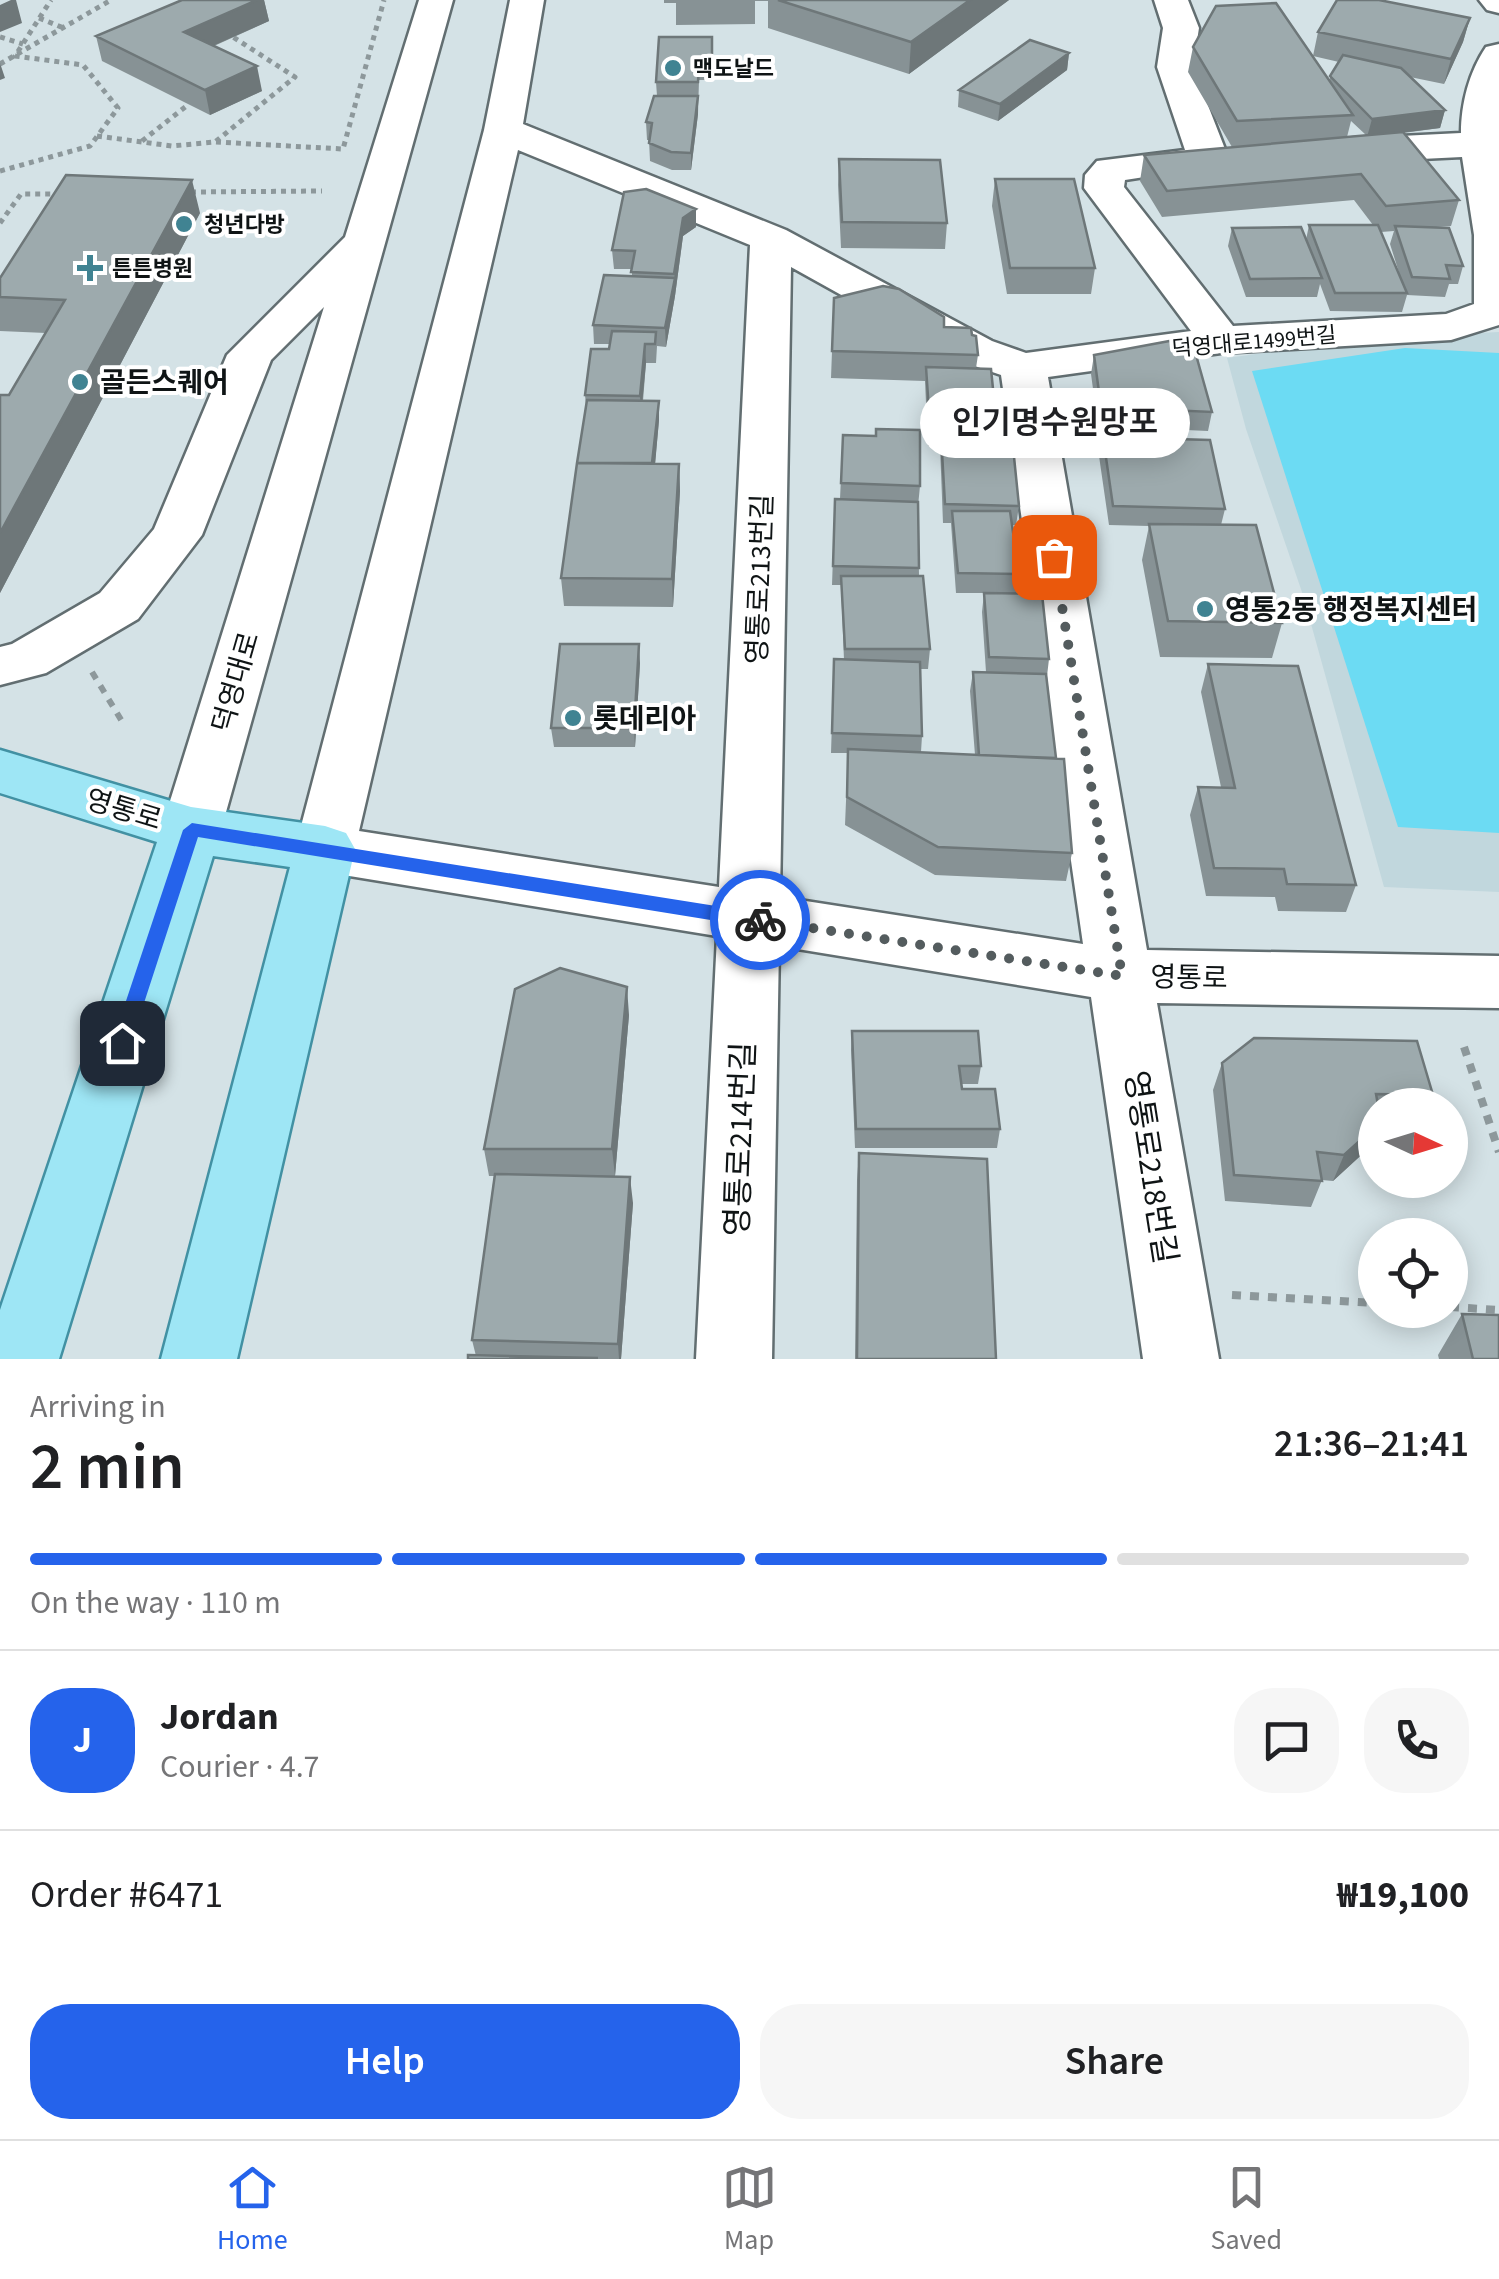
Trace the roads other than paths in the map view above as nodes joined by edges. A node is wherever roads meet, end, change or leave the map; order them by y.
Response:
1 (436, 0) edge
2 (527, 0) edge
3 (1171, 0) edge
4 (1499, 56) edge
5 (502, 130) junction
6 (1478, 144) junction
7 (1301, 153) edge
8 (1496, 219) edge
9 (772, 239) junction
10 (365, 241) junction
11 (1222, 340) junction
12 (1023, 367) junction
13 (0, 666) edge
14 (0, 771) edge
15 (192, 830) junction
16 (325, 849) junction
17 (747, 918) junction
18 (1122, 976) junction
19 (1499, 982) edge
20 (21, 1359) edge
21 (199, 1359) edge
22 (734, 1359) edge
23 (1181, 1359) edge

1 - 10 street, 덕영대로
2 - 5 street
3 - 11 street
4 - 6 street, 덕영대로1499번길
5 - 9 street, 덕영대로1499번길
5 - 16 street
6 - 7 street
6 - 8 street, 덕영대로1499번길
8 - 11 street, 덕영대로1499번길
9 - 12 street, 덕영대로1499번길
9 - 17 street, 영통로213번길
10 - 13 street
10 - 15 street, 덕영대로
11 - 12 street, 덕영대로1499번길
12 - 18 street, 영통로218번길
14 - 15 main road, 영통로
15 - 16 main road, 영통로
15 - 20 main road, 덕영대로
16 - 17 street, 영통로
16 - 21 main road
17 - 18 street, 영통로
17 - 22 street, 영통로214번길
18 - 19 street, 영통로
18 - 23 street, 영통로218번길

